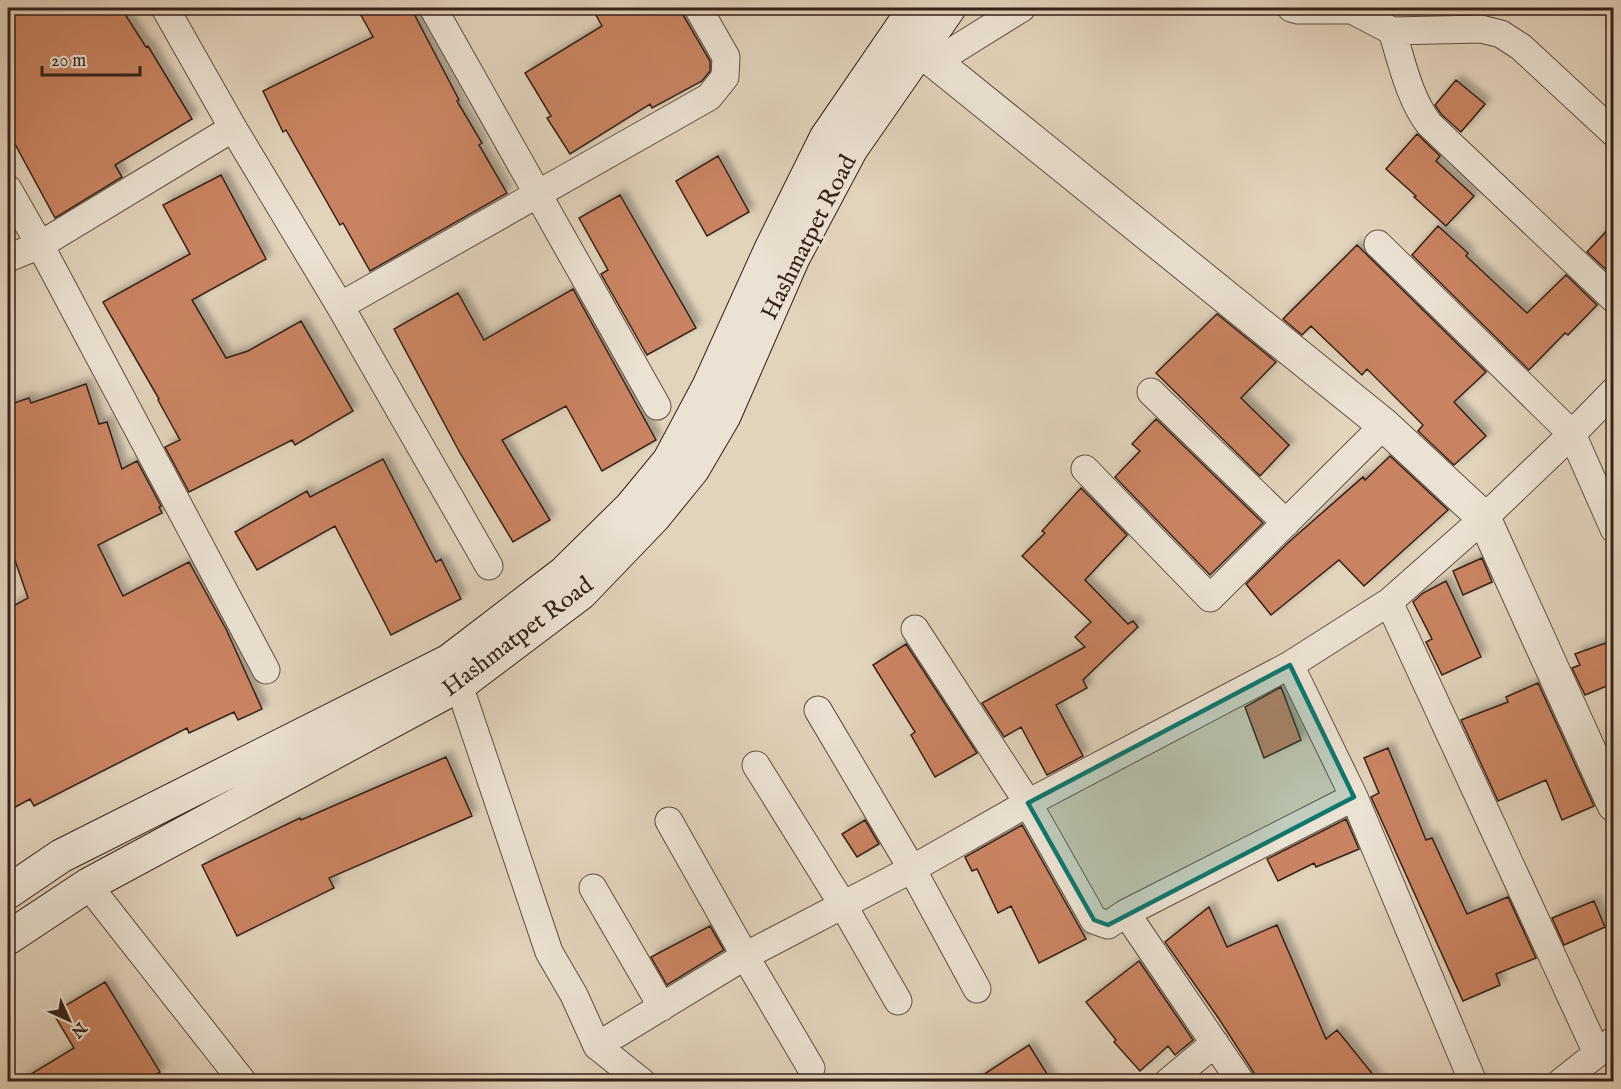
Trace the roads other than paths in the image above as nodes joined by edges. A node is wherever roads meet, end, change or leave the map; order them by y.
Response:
1 (165, 8) edge
2 (433, 8) edge
3 (698, 8) edge
4 (915, 8) edge
5 (949, 8) edge
6 (1022, 8) edge
7 (1291, 8) edge
8 (1353, 9) edge
9 (1392, 31) junction
10 (917, 49) junction
11 (233, 128) junction
12 (1614, 134) edge
13 (8, 189) edge
14 (537, 194) junction
15 (1378, 244) dead end
16 (40, 245) junction
17 (8, 258) edge
18 (1614, 299) edge
19 (340, 306) junction
20 (1614, 391) edge
21 (1151, 392) dead end
22 (657, 406) dead end
23 (1384, 425) junction
24 (1572, 434) junction
25 (1085, 469) dead end
26 (1484, 518) junction
27 (1286, 523) junction
28 (1614, 529) edge
29 (489, 566) dead end
30 (572, 583) junction
31 (1389, 602) junction
32 (915, 629) dead end
33 (1290, 665) junction
34 (266, 670) dead end
35 (459, 685) junction
36 (818, 710) dead end
37 (756, 765) dead end
38 (1354, 797) junction
39 (1028, 803) junction
40 (1614, 805) edge
41 (669, 821) dead end
42 (912, 869) junction
43 (88, 885) junction
44 (593, 888) dead end
45 (8, 892) edge
46 (843, 905) junction
47 (1126, 914) junction
48 (8, 938) edge
49 (745, 956) junction
50 (977, 989) dead end
51 (898, 1001) dead end
52 (662, 1007) junction
53 (1215, 1043) junction
54 (597, 1046) junction
55 (1605, 1047) edge
56 (811, 1068) dead end
57 (243, 1082) edge
58 (642, 1082) edge
59 (1168, 1082) edge
60 (1241, 1082) edge
61 (1473, 1082) edge
62 (1561, 1082) edge

1 - 11 street
2 - 14 street
3 - 14 street
4 - 10 main road
5 - 10 main road
6 - 10 street
7 - 8 street
8 - 9 street
9 - 12 street
9 - 18 street
10 - 23 main road
10 - 30 main road
11 - 16 street
11 - 19 street
13 - 16 street
14 - 19 street
14 - 22 street
15 - 24 street
16 - 17 street
16 - 34 street
19 - 29 street
20 - 24 street
21 - 27 street
23 - 26 main road
23 - 27 street
24 - 26 street
24 - 28 street
25 - 27 street
26 - 31 street
26 - 40 main road
30 - 35 main road, Hashmatpet Road
30 - 45 main road
31 - 33 street
31 - 55 street
32 - 39 street
33 - 38 street
33 - 39 street
35 - 43 main road, Hashmatpet Road
35 - 54 street
36 - 42 street
37 - 46 street
38 - 47 street
38 - 61 street
39 - 42 street
39 - 47 street
41 - 49 street
42 - 46 street
42 - 50 street
43 - 48 main road, Hashmatpet Road
43 - 57 street
44 - 52 street
46 - 49 street
46 - 51 street
47 - 53 street
49 - 52 street
49 - 56 street
52 - 54 street
53 - 59 street
53 - 60 street
54 - 58 street
55 - 62 street

